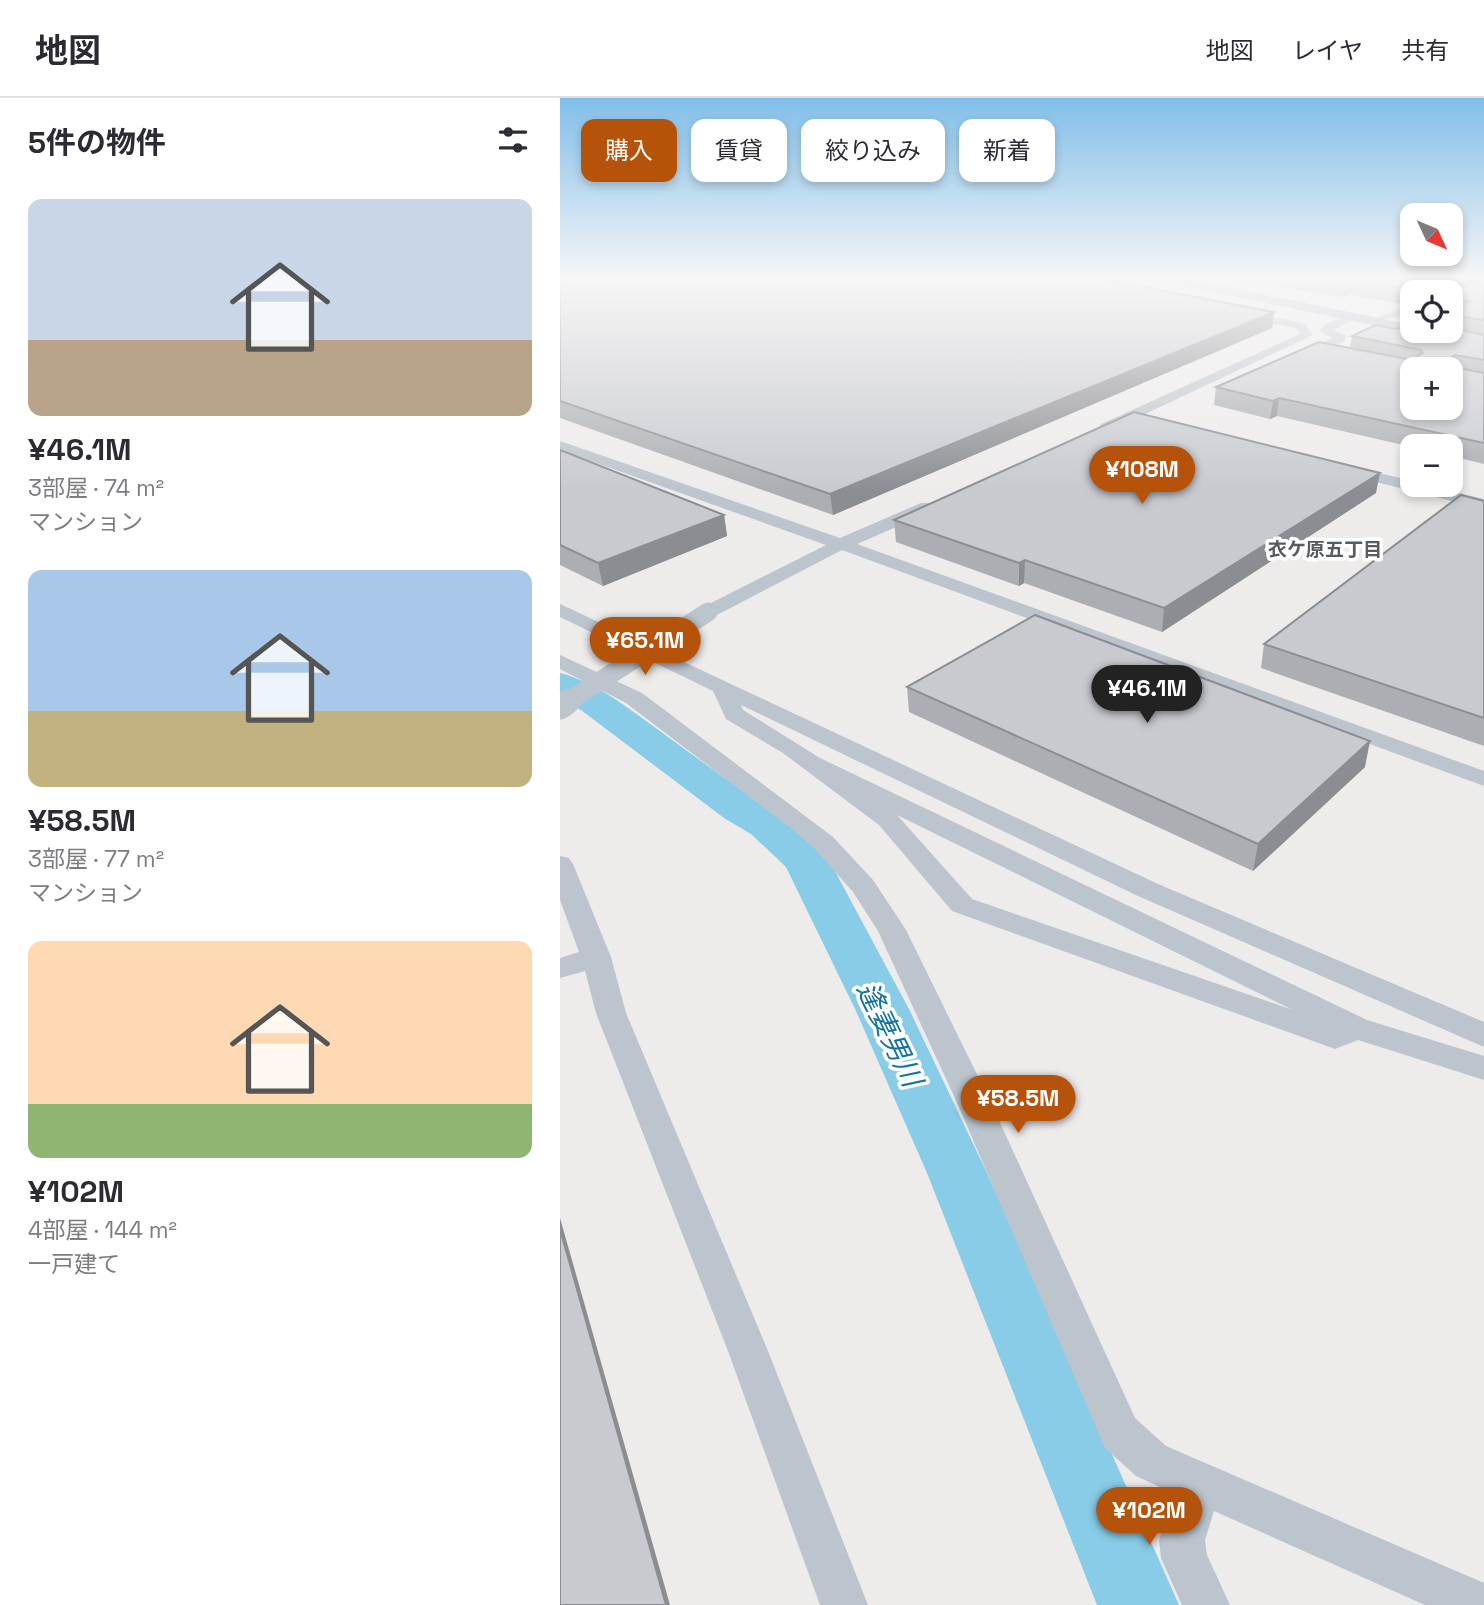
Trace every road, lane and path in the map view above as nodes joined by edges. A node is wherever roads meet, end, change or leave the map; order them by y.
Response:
1 (1274, 350) edge
2 (1312, 350) edge
3 (1315, 351) junction
4 (1339, 356) edge
5 (1290, 363) edge
6 (1130, 416) junction
7 (1156, 423) edge
8 (1093, 433) edge
9 (560, 445) edge
10 (1326, 465) edge
11 (944, 500) edge
12 (1484, 504) edge
13 (841, 544) junction
14 (560, 610) edge
15 (560, 661) edge
16 (722, 687) junction
17 (560, 707) edge
18 (809, 762) junction
19 (1484, 779) edge
20 (560, 864) edge
21 (596, 957) junction
22 (560, 968) edge
23 (1356, 1028) junction
24 (1484, 1035) edge
25 (1484, 1068) edge
26 (1200, 1483) junction
27 (844, 1605) edge
28 (1206, 1605) edge
29 (1479, 1605) edge

1 - 6 street
2 - 3 street
3 - 4 street
3 - 5 street
6 - 7 street
6 - 8 street
9 - 13 street
10 - 12 street
11 - 13 street
13 - 17 street, bridge
13 - 19 street
14 - 16 street
15 - 26 street
16 - 18 street
16 - 24 street
18 - 23 street
18 - 23 street
20 - 21 street
21 - 22 street
21 - 27 street
23 - 25 lane
26 - 28 street
26 - 29 street

